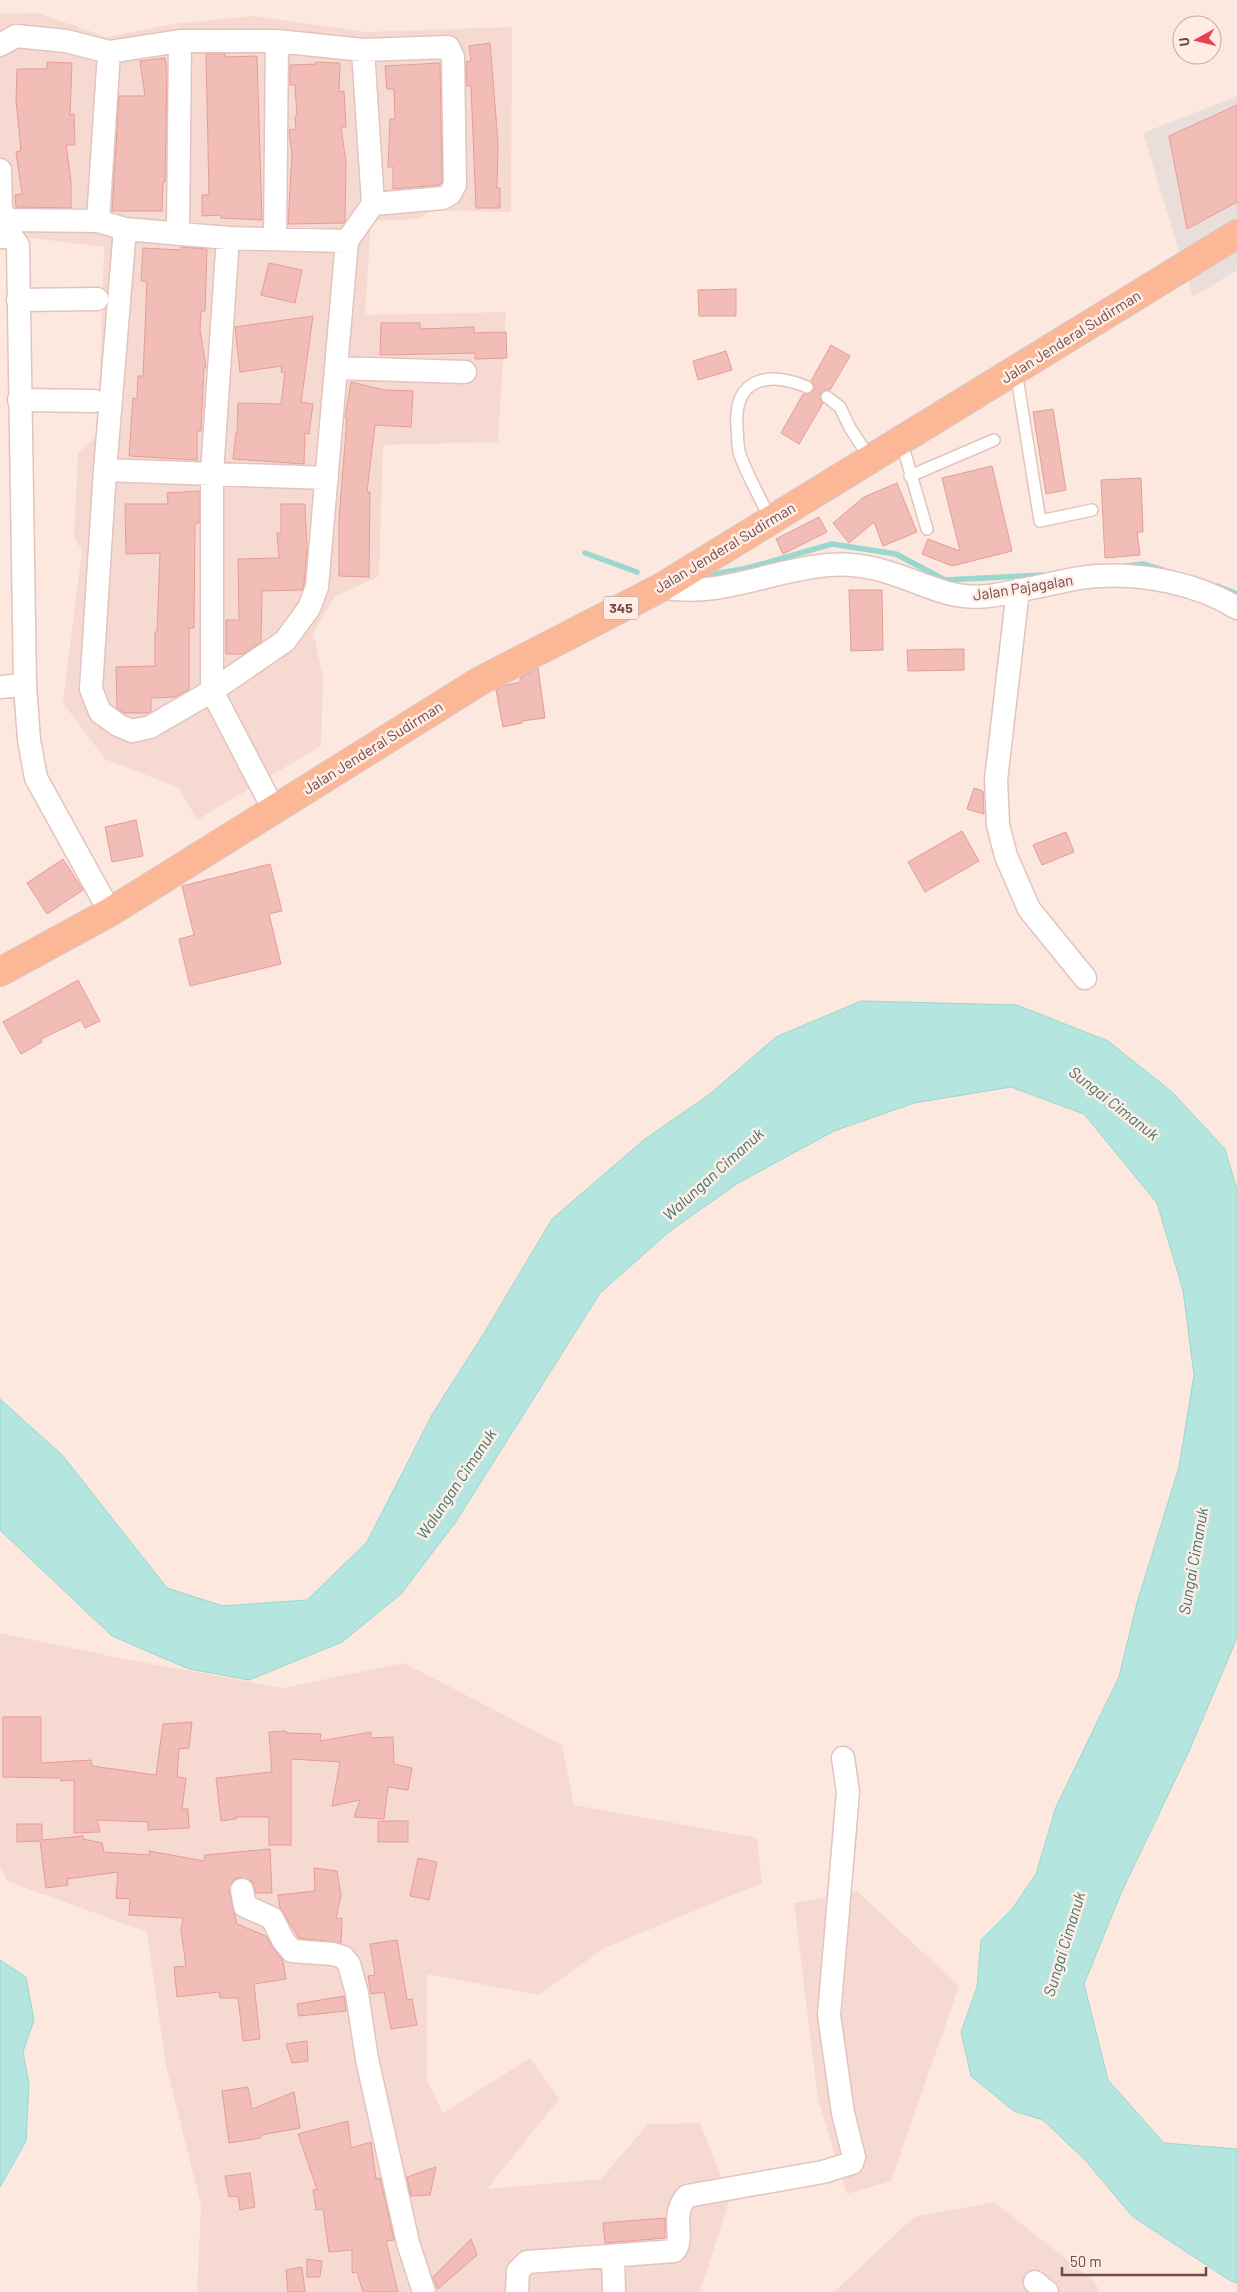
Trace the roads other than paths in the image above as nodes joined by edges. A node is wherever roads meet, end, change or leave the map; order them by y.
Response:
1 (180, 41) junction
2 (277, 41) junction
3 (0, 45) edge
4 (363, 50) junction
5 (109, 52) junction
6 (0, 170) edge
7 (373, 204) junction
8 (98, 221) junction
9 (125, 229) junction
10 (178, 234) junction
11 (1237, 234) edge
12 (0, 237) edge
13 (228, 238) junction
14 (275, 239) junction
15 (347, 241) junction
16 (97, 299) dead end
17 (18, 300) junction
18 (336, 368) junction
19 (1016, 371) junction
20 (465, 372) dead end
21 (807, 387) dead end
22 (827, 396) dead end
23 (19, 400) junction
24 (94, 401) dead end
25 (901, 440) junction
26 (994, 440) dead end
27 (10, 449) edge
28 (871, 460) junction
29 (105, 470) junction
30 (212, 473) junction
31 (910, 476) junction
32 (327, 478) junction
33 (1092, 510) dead end
34 (771, 521) junction
35 (927, 529) dead end
36 (662, 587) junction
37 (1018, 590) junction
38 (1237, 608) edge
39 (25, 685) junction
40 (0, 687) edge
41 (212, 691) junction
42 (274, 810) junction
43 (110, 912) junction
44 (0, 972) edge
45 (1085, 978) dead end
46 (843, 1758) dead end
47 (242, 1890) dead end
48 (613, 2257) junction
49 (424, 2292) edge
50 (517, 2292) edge
51 (614, 2292) edge

1 - 2 street
1 - 5 street
1 - 10 street
2 - 4 street
2 - 14 street
3 - 5 street
4 - 7 street
4 - 7 street
5 - 8 street
6 - 8 street
7 - 15 street
8 - 9 street
9 - 10 street
9 - 29 street
10 - 13 street
11 - 19 main road, Jalan Jenderal Sudirman / 345
12 - 17 street
13 - 14 street
13 - 30 street
14 - 15 street
15 - 18 street
16 - 17 street
17 - 23 street
18 - 20 street
18 - 32 street
19 - 25 main road, Jalan Jenderal Sudirman / 345
19 - 33 lane
21 - 34 lane
22 - 28 lane
23 - 24 street
23 - 27 street
25 - 28 main road, Jalan Jenderal Sudirman / 345
25 - 31 lane
26 - 31 lane
27 - 39 street
28 - 34 main road, Jalan Jenderal Sudirman / 345
29 - 30 street
29 - 41 street
30 - 32 street
30 - 41 street
31 - 35 lane
32 - 41 street
34 - 36 main road, Jalan Jenderal Sudirman / 345
36 - 37 street, Jalan Pajagalan
36 - 42 main road, Jalan Jenderal Sudirman / 345
37 - 38 street, Jalan Pajagalan
37 - 45 street
39 - 40 street
39 - 43 street
41 - 42 street
42 - 43 main road, Jalan Jenderal Sudirman / 345
43 - 44 main road, Jalan Jenderal Sudirman / 345
46 - 48 street
47 - 49 street
48 - 50 street
48 - 51 street

